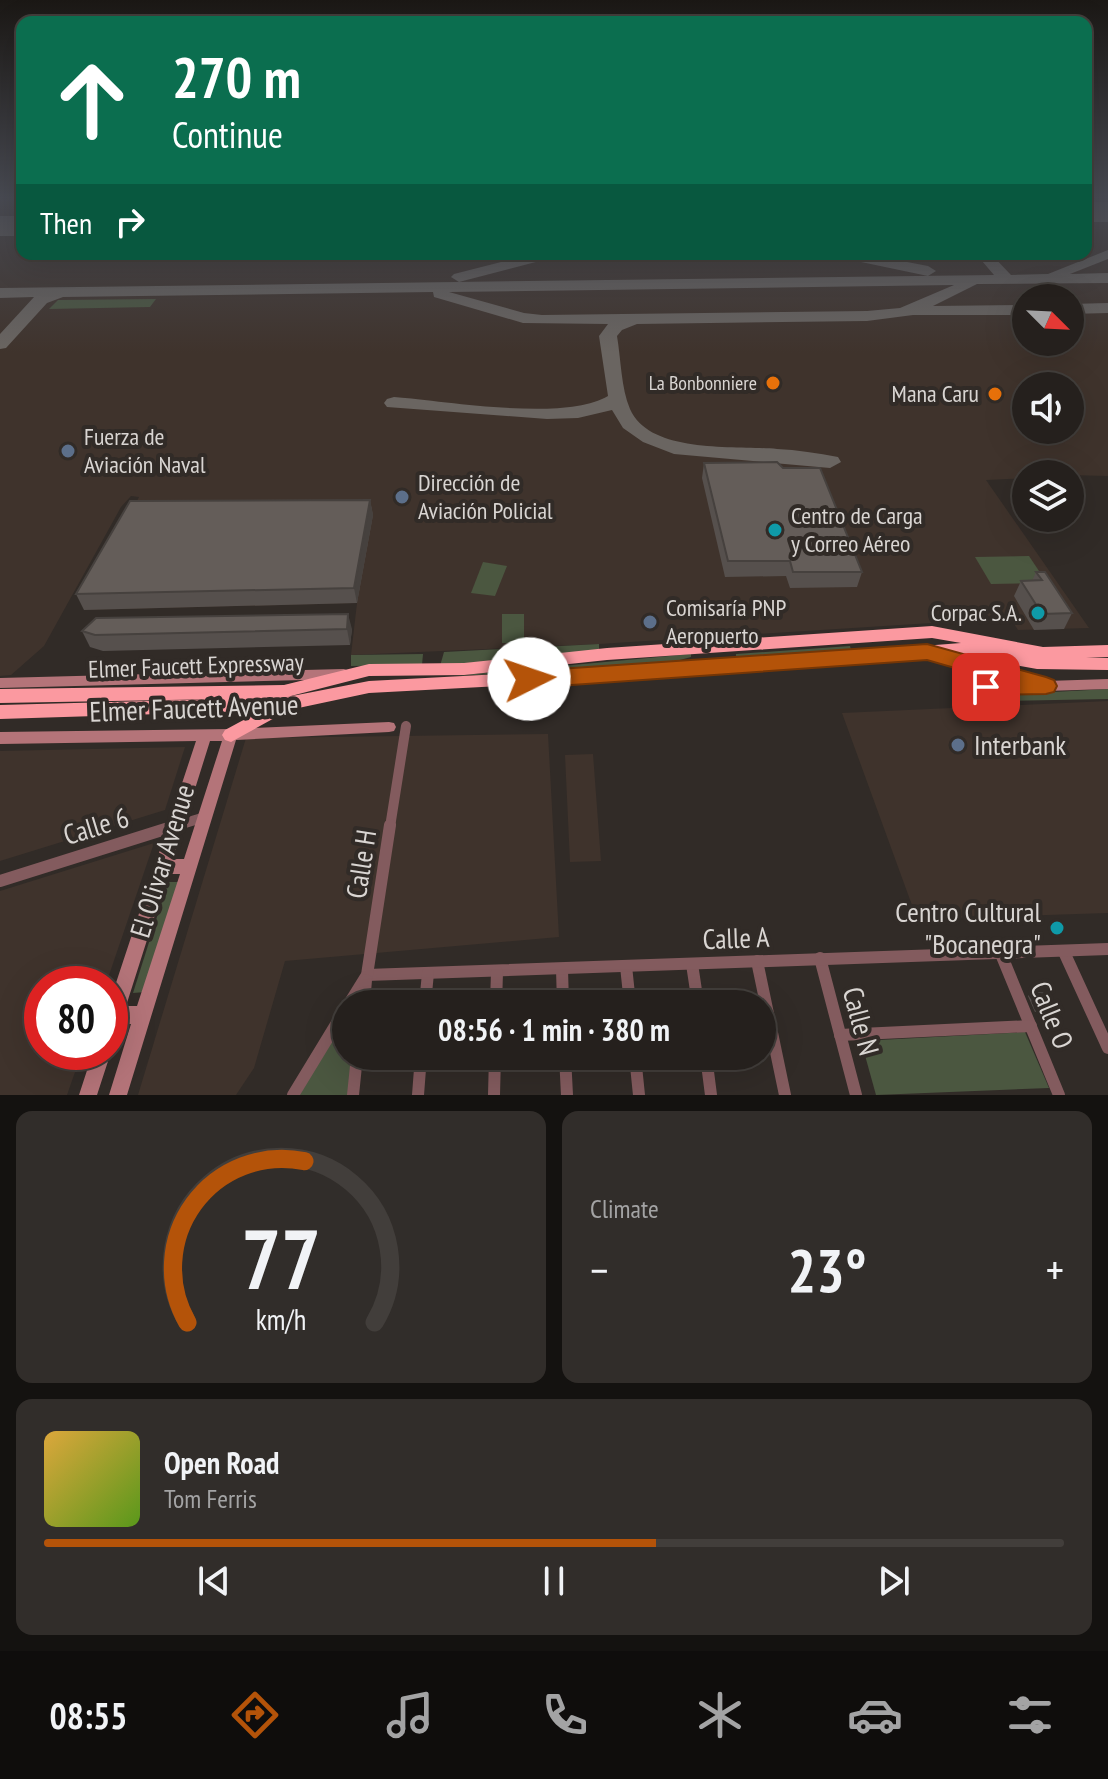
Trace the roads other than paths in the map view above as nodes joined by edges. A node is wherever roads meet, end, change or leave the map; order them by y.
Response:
1 (1108, 651) edge
2 (927, 652) junction
3 (1108, 664) edge
4 (349, 675) junction
5 (0, 683) edge
6 (1108, 684) edge
7 (1046, 686) junction
8 (959, 689) dead end
9 (0, 696) edge
10 (289, 704) junction
11 (0, 712) edge
12 (406, 726) dead end
13 (389, 727) dead end
14 (205, 736) junction
15 (0, 738) edge
16 (228, 744) junction
17 (199, 753) junction
18 (207, 816) junction
19 (176, 826) junction
20 (191, 866) junction
21 (163, 867) junction
22 (0, 881) edge
23 (1108, 949) edge
24 (1064, 952) junction
25 (1001, 954) junction
26 (820, 958) junction
27 (757, 961) junction
28 (692, 964) junction
29 (626, 966) junction
30 (562, 969) junction
31 (497, 972) junction
32 (128, 973) edge
33 (428, 973) junction
34 (367, 975) junction
35 (357, 990) edge
36 (365, 990) edge
37 (426, 990) edge
38 (496, 990) edge
39 (563, 990) edge
40 (629, 990) edge
41 (696, 990) edge
42 (143, 1014) junction
43 (128, 1018) edge
44 (1031, 1026) junction
45 (332, 1031) edge
46 (840, 1035) junction
47 (1108, 1048) edge
48 (96, 1070) edge
49 (356, 1070) edge
50 (420, 1070) edge
51 (495, 1070) edge
52 (566, 1070) edge
53 (636, 1070) edge
54 (708, 1070) edge
55 (119, 1094) edge
56 (88, 1095) edge
57 (108, 1095) edge
58 (293, 1095) edge
59 (353, 1095) edge
60 (418, 1095) edge
61 (494, 1095) edge
62 (567, 1095) edge
63 (639, 1095) edge
64 (711, 1095) edge
65 (785, 1095) edge
66 (856, 1095) edge
67 (1059, 1095) edge

1 - 4 highway, Elmer Faucett Expressway
2 - 3 highway, Elmer Faucett Expressway
2 - 7 highway
2 - 10 highway, Elmer Faucett Expressway
4 - 5 main road, Elmer Faucett Avenue
4 - 9 highway, Elmer Faucett Expressway
6 - 7 main road
7 - 8 main road
10 - 11 highway, Elmer Faucett Expressway
10 - 16 highway
12 - 34 street, Calle H
13 - 16 main road, Elmer Faucett Avenue
14 - 15 main road, Elmer Faucett Avenue
14 - 16 main road, Elmer Faucett Avenue
14 - 17 main road, El Olivar Avenue
16 - 17 main road
16 - 18 main road, El Olivar Avenue
17 - 19 main road, El Olivar Avenue
18 - 19 street, Calle 6
18 - 20 main road, El Olivar Avenue
19 - 21 main road, El Olivar Avenue
19 - 22 street, Calle 6
20 - 21 main road
20 - 42 main road, El Olivar Avenue
21 - 32 main road, El Olivar Avenue
23 - 24 street, Calle A
24 - 25 street, Calle A
24 - 47 street
25 - 26 street, Calle A
25 - 44 street, Calle O
26 - 27 street, Calle A
26 - 46 street, Calle N
27 - 28 street, Calle A
27 - 65 street
28 - 29 street, Calle A
28 - 41 street
29 - 30 street, Calle A
29 - 40 street
30 - 31 street, Calle A
30 - 39 street
31 - 33 street, Calle A
31 - 38 street
33 - 34 street, Calle A
33 - 37 street
34 - 35 street, Calle H
34 - 36 street
42 - 43 main road
42 - 55 main road, El Olivar Avenue
44 - 46 street
44 - 67 street, Calle O
45 - 58 street, Calle H
46 - 66 street, Calle N
48 - 56 main road
49 - 59 street
50 - 60 street
51 - 61 street
52 - 62 street
53 - 63 street
54 - 64 street
55 - 57 main road

